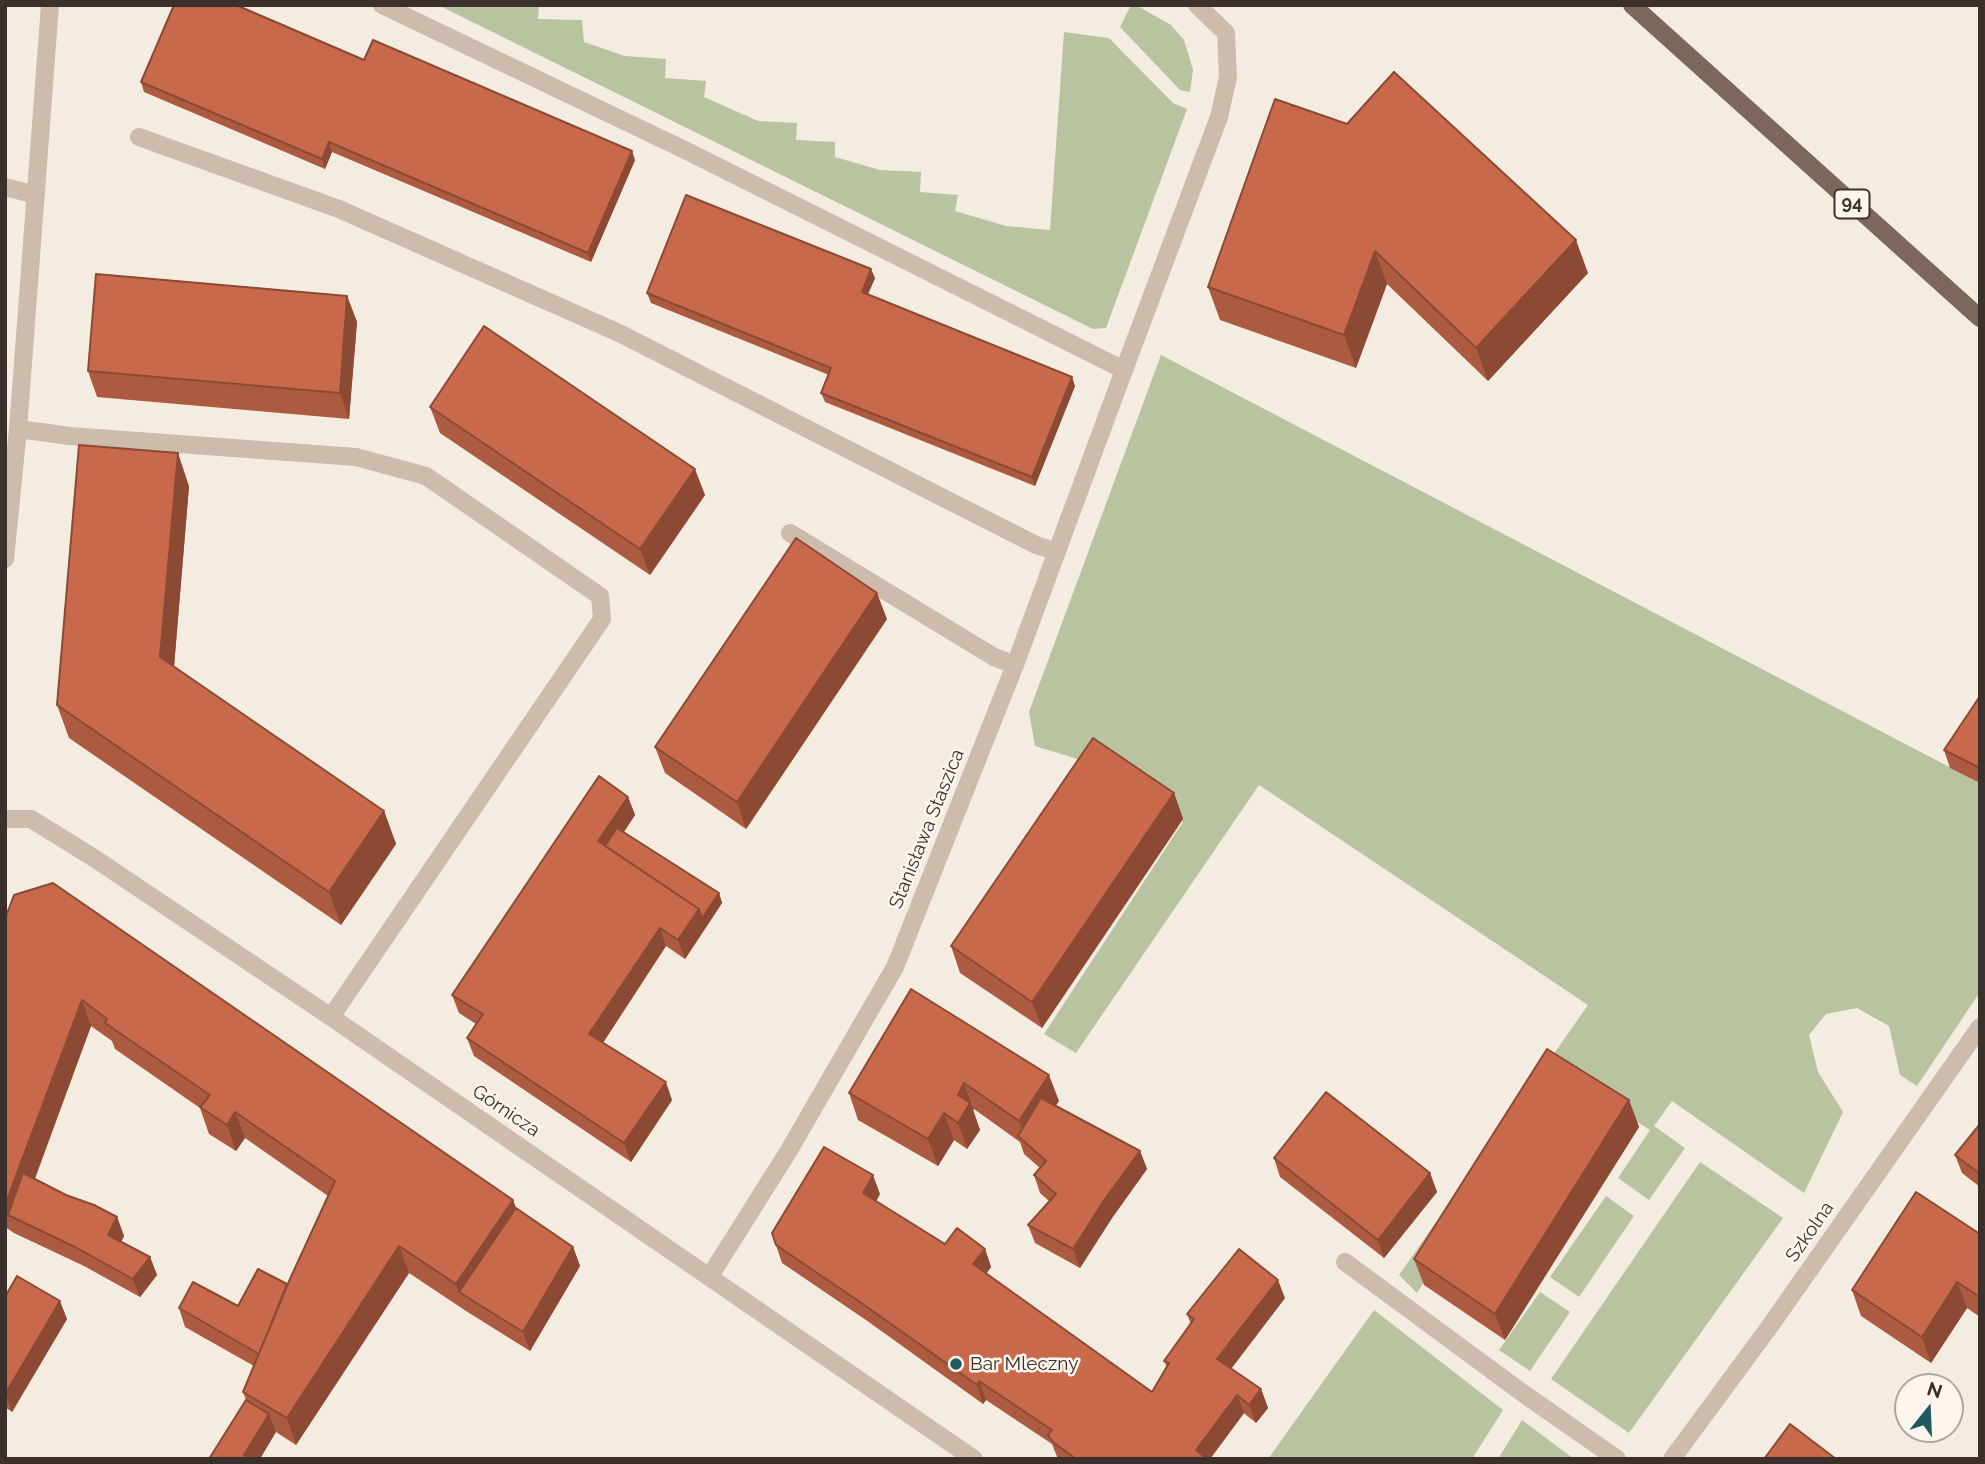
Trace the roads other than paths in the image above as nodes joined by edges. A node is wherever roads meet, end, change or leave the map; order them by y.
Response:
1 (50, 5) edge
2 (382, 5) edge
3 (1197, 5) edge
4 (1632, 5) edge
5 (139, 138) dead end
6 (5, 187) edge
7 (36, 195) junction
8 (1980, 318) edge
9 (1124, 370) junction
10 (18, 429) junction
11 (790, 533) dead end
12 (1055, 551) junction
13 (5, 559) edge
14 (1015, 665) junction
15 (5, 819) edge
16 (331, 1017) junction
17 (1980, 1027) edge
18 (1345, 1262) dead end
19 (710, 1276) junction
20 (974, 1459) edge
21 (1617, 1459) edge
22 (1672, 1459) edge

1 - 7 street
2 - 9 street
3 - 9 street, Stanisława Staszica
4 - 8 main road, 94
5 - 12 street
6 - 7 street
7 - 10 street
9 - 12 street, Stanisława Staszica
10 - 13 street
10 - 16 street
11 - 14 street
12 - 14 street, Stanisława Staszica
14 - 19 street, Stanisława Staszica
15 - 16 street, Górnicza
16 - 19 street, Górnicza
17 - 22 street, Szkolna
18 - 21 street
19 - 20 street, Górnicza

